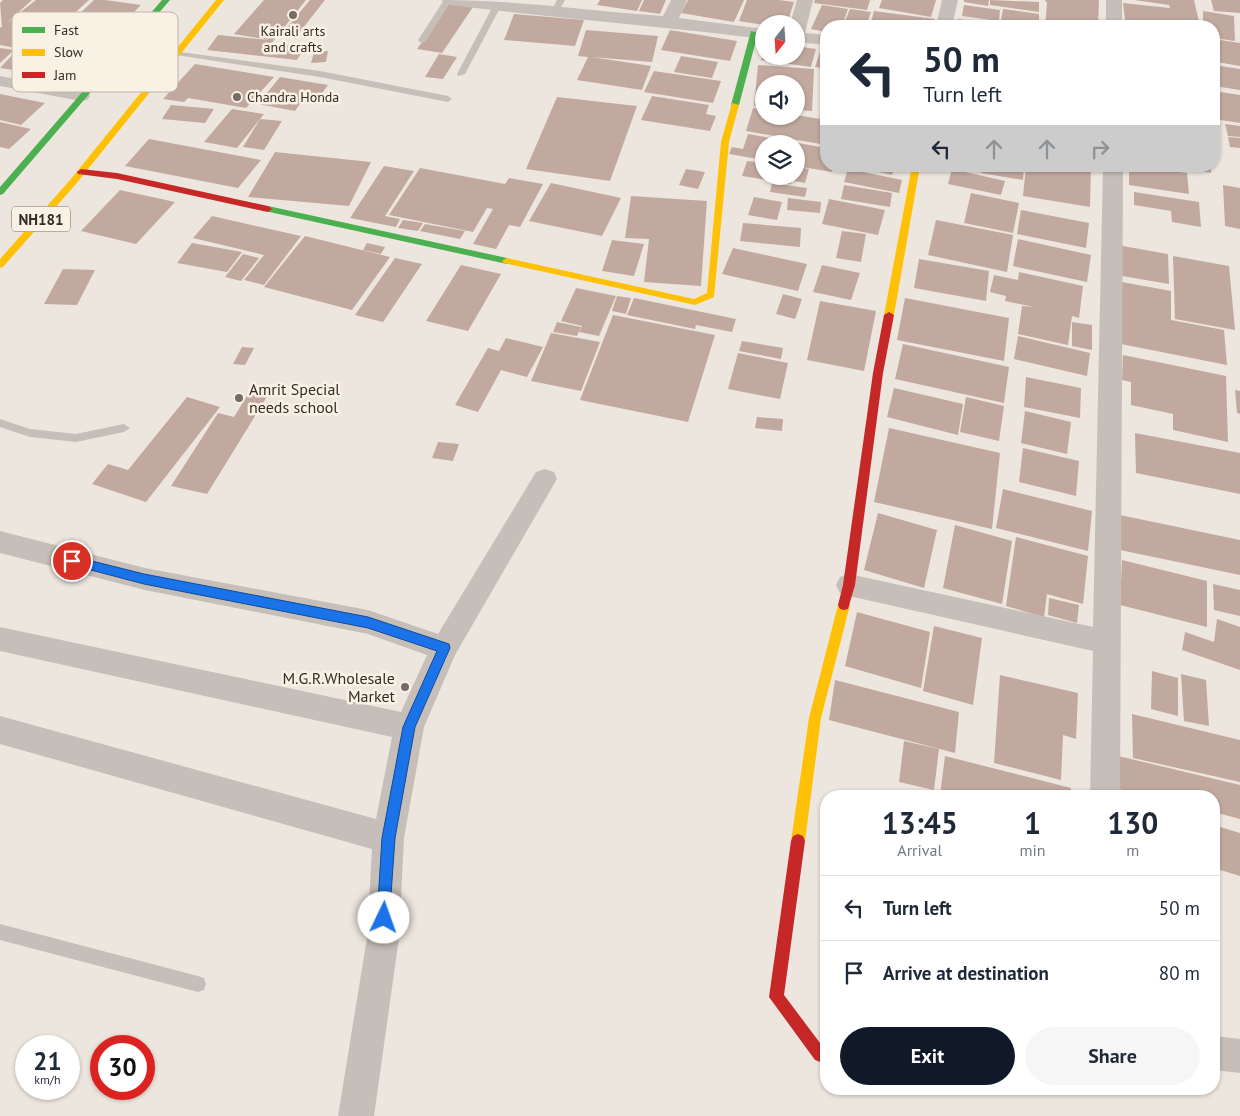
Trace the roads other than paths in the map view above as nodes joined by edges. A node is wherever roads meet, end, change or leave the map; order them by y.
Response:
1 (166, 0) edge
2 (220, 0) edge
3 (449, 0) edge
4 (679, 0) edge
5 (805, 0) edge
6 (950, 0) edge
7 (1114, 0) edge
8 (497, 6) junction
9 (558, 6) edge
10 (155, 12) edge
11 (801, 15) edge
12 (945, 20) edge
13 (1114, 20) edge
14 (669, 22) junction
15 (755, 33) edge
16 (805, 37) edge
17 (820, 39) edge
18 (422, 40) dead end
19 (755, 46) edge
20 (178, 51) edge
21 (178, 53) edge
22 (461, 74) dead end
23 (59, 92) edge
24 (85, 92) edge
25 (145, 92) edge
26 (81, 96) junction
27 (448, 99) dead end
28 (81, 172) junction
29 (915, 172) edge
30 (1113, 172) edge
31 (0, 192) edge
32 (0, 265) edge
33 (0, 423) edge
34 (124, 428) dead end
35 (545, 479) dead end
36 (0, 542) edge
37 (849, 585) junction
38 (0, 639) edge
39 (1108, 642) junction
40 (444, 648) junction
41 (409, 727) junction
42 (0, 730) edge
43 (1105, 790) edge
44 (388, 838) junction
45 (0, 932) edge
46 (198, 984) dead end
47 (1220, 1054) edge
48 (820, 1055) edge
49 (1240, 1056) edge
50 (356, 1116) edge

1 - 10 main road, NH181
2 - 20 main road, NH181
3 - 8 street
3 - 18 lane
4 - 14 street
5 - 11 street
6 - 12 street
7 - 13 street
8 - 9 street
8 - 22 lane
9 - 14 street
14 - 15 street
16 - 17 street
19 - 28 main road
21 - 27 lane
23 - 26 street
24 - 26 main road, NH181
25 - 28 main road, NH181
26 - 31 main road, NH181
28 - 32 main road, NH181
29 - 37 main road
30 - 39 street
33 - 34 lane
35 - 40 street
36 - 40 street
37 - 39 street
37 - 48 main road
38 - 41 street
39 - 43 street
40 - 41 street
41 - 44 street
42 - 44 street
44 - 50 street
45 - 46 lane
47 - 49 street

